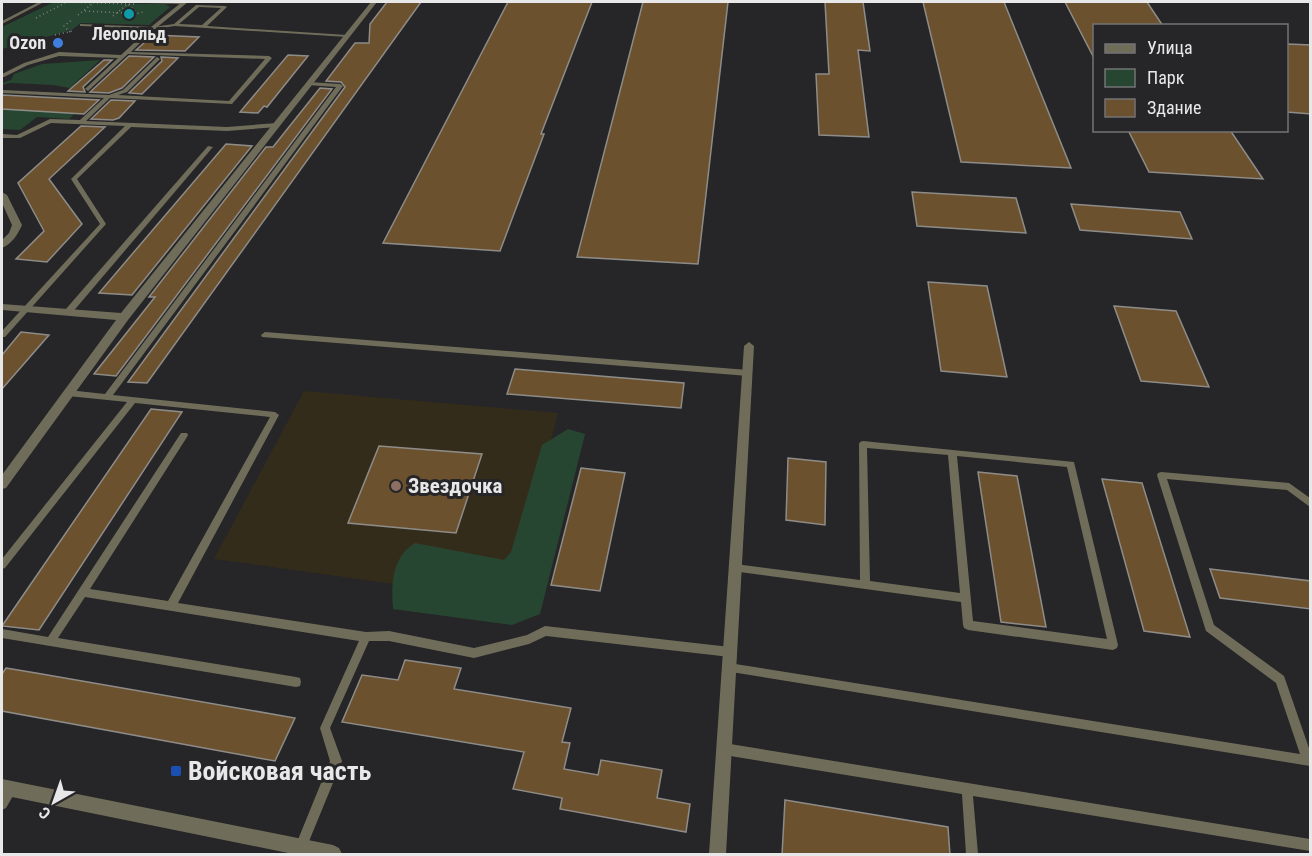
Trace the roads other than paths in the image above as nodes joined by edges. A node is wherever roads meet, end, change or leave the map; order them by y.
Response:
1 (42, 2) edge
2 (145, 2) edge
3 (184, 2) edge
4 (374, 2) edge
5 (2, 23) edge
6 (82, 25) dead end
7 (176, 25) junction
8 (203, 27) junction
9 (153, 28) junction
10 (346, 36) junction
11 (126, 55) junction
12 (157, 59) dead end
13 (2, 76) edge
14 (309, 84) junction
15 (88, 89) dead end
16 (2, 91) edge
17 (108, 97) junction
18 (81, 122) junction
19 (130, 124) junction
20 (277, 125) junction
21 (2, 136) edge
22 (210, 147) dead end
23 (2, 195) edge
24 (2, 245) edge
25 (2, 307) edge
26 (26, 309) junction
27 (68, 312) junction
28 (124, 317) junction
29 (2, 335) edge
30 (265, 335) dead end
31 (749, 346) dead end
32 (748, 373) junction
33 (69, 393) junction
34 (106, 397) junction
35 (133, 400) junction
36 (184, 435) dead end
37 (952, 453) junction
38 (2, 484) edge
39 (1311, 503) edge
40 (2, 565) edge
41 (735, 568) junction
42 (865, 585) junction
43 (83, 592) junction
44 (965, 598) junction
45 (171, 606) junction
46 (2, 634) edge
47 (366, 637) junction
48 (50, 642) junction
49 (730, 651) junction
50 (729, 668) junction
51 (296, 682) dead end
52 (724, 749) junction
53 (1309, 760) edge
54 (6, 788) edge
55 (967, 789) junction
56 (2, 804) edge
57 (1311, 845) edge
58 (301, 848) junction
59 (333, 855) edge
60 (717, 855) edge
61 (972, 855) edge

1 - 5 lane
2 - 3 lane
3 - 9 street
4 - 10 street
6 - 9 lane
7 - 8 lane
7 - 8 lane
7 - 9 lane
8 - 10 lane
9 - 11 lane
10 - 14 street
11 - 13 lane
11 - 15 lane
11 - 17 lane
12 - 17 lane
14 - 20 street
14 - 34 lane
16 - 17 lane
17 - 18 lane
18 - 19 lane
18 - 21 lane
19 - 20 lane
19 - 26 lane
20 - 28 street
22 - 27 lane
23 - 24 street
25 - 26 street
26 - 27 street
26 - 29 lane
27 - 28 street
28 - 33 street
30 - 32 lane
31 - 32 street
32 - 41 street
33 - 34 lane
33 - 38 street
34 - 35 lane
35 - 40 lane
35 - 45 lane
36 - 43 lane
37 - 42 lane
37 - 44 lane
37 - 44 lane
39 - 53 lane
41 - 42 lane
41 - 49 street
42 - 44 lane
43 - 45 lane
43 - 48 lane
45 - 47 lane
46 - 48 lane
47 - 49 lane
47 - 58 lane
48 - 51 lane
49 - 50 street
50 - 52 street
50 - 53 lane
52 - 55 lane
52 - 60 street
54 - 56 lane
54 - 58 street
55 - 57 lane
55 - 61 lane
58 - 59 street

